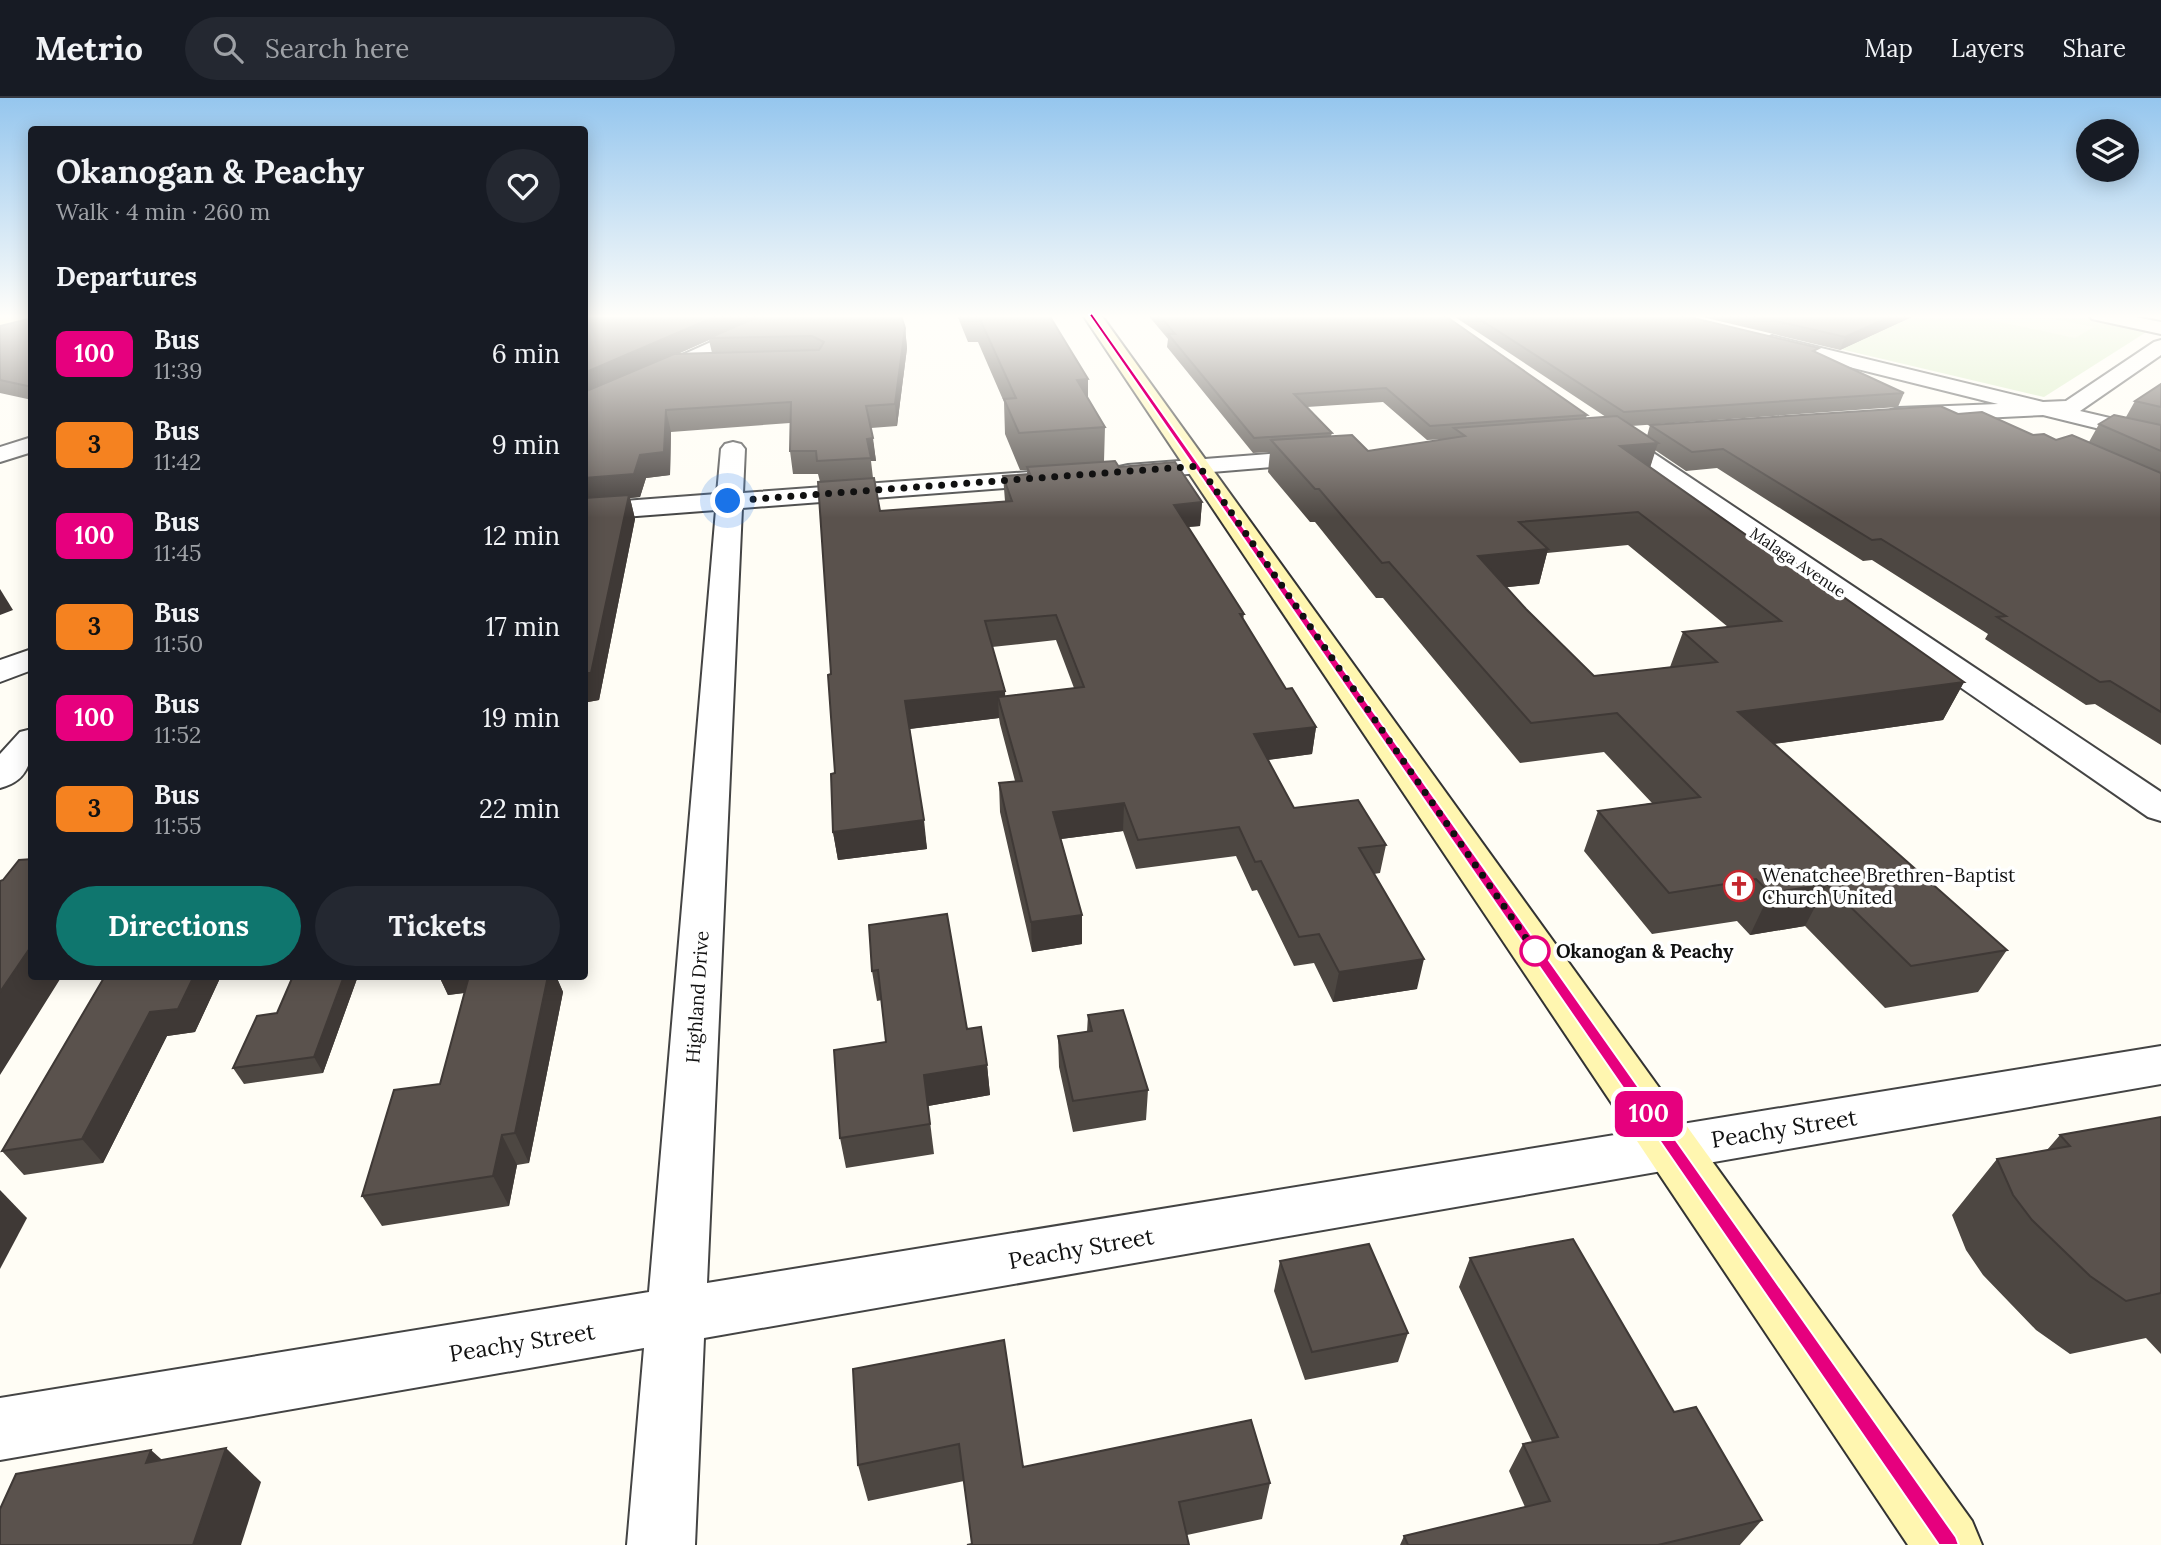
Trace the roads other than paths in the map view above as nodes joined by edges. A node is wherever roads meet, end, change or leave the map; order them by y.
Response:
1 (637, 383) edge
2 (1140, 383) edge
3 (1909, 383) edge
4 (2107, 383) edge
5 (588, 405) edge
6 (1875, 417) edge
7 (2036, 419) junction
8 (1655, 433) edge
9 (2161, 437) edge
10 (28, 445) edge
11 (733, 449) dead end
12 (0, 455) edge
13 (1343, 456) edge
14 (1199, 466) junction
15 (1107, 473) edge
16 (1081, 475) edge
17 (728, 501) junction
18 (588, 512) edge
19 (28, 660) edge
20 (0, 672) edge
21 (28, 744) edge
22 (0, 778) edge
23 (2161, 809) edge
24 (2161, 1065) edge
25 (1671, 1146) junction
26 (677, 1317) junction
27 (0, 1429) edge
28 (661, 1545) edge
29 (1948, 1545) edge

1 - 5 street
2 - 14 street
3 - 7 street
4 - 7 street
6 - 7 street
7 - 9 street
8 - 23 street, Malaga Avenue
10 - 12 street
11 - 17 street, Highland Drive
13 - 14 street
14 - 15 street
14 - 25 street
16 - 17 street
17 - 18 street
17 - 26 street, Highland Drive
19 - 20 street
21 - 22 street
24 - 25 street, Peachy Street
25 - 26 street, Peachy Street
25 - 29 street
26 - 27 street, Peachy Street
26 - 28 street, Highland Drive

